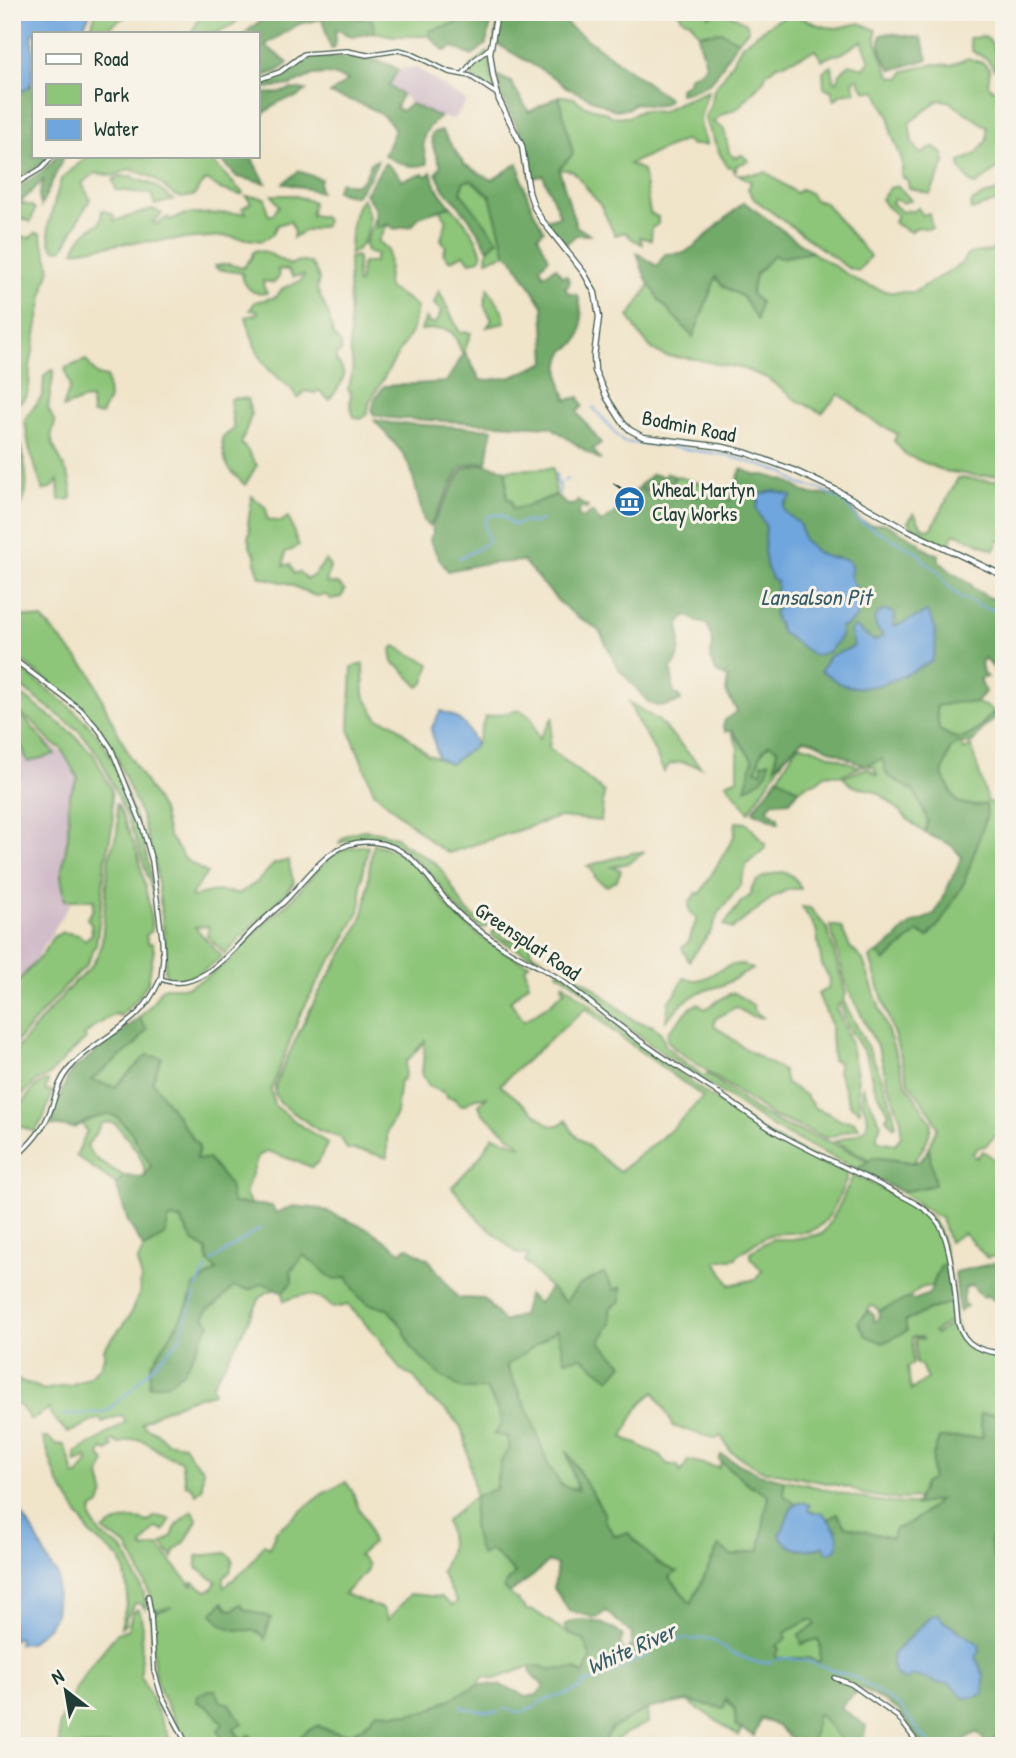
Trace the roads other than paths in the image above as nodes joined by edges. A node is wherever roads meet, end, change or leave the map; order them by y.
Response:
1 (496, 12) edge
2 (491, 47) junction
3 (463, 74) junction
4 (259, 79) edge
5 (497, 94) junction
6 (51, 158) edge
7 (12, 186) edge
8 (1004, 576) edge
9 (12, 658) edge
10 (161, 979) junction
11 (12, 1160) edge
12 (1004, 1354) edge
13 (148, 1595) dead end
14 (835, 1678) dead end
15 (188, 1746) edge
16 (920, 1746) edge

1 - 2 main road, Bodmin Road
2 - 3 street
2 - 5 main road, Bodmin Road
3 - 4 street
3 - 5 street
5 - 8 main road, Bodmin Road
6 - 7 street
9 - 10 street
10 - 11 street
10 - 12 street, Greensplat Road
13 - 15 street
14 - 16 street

